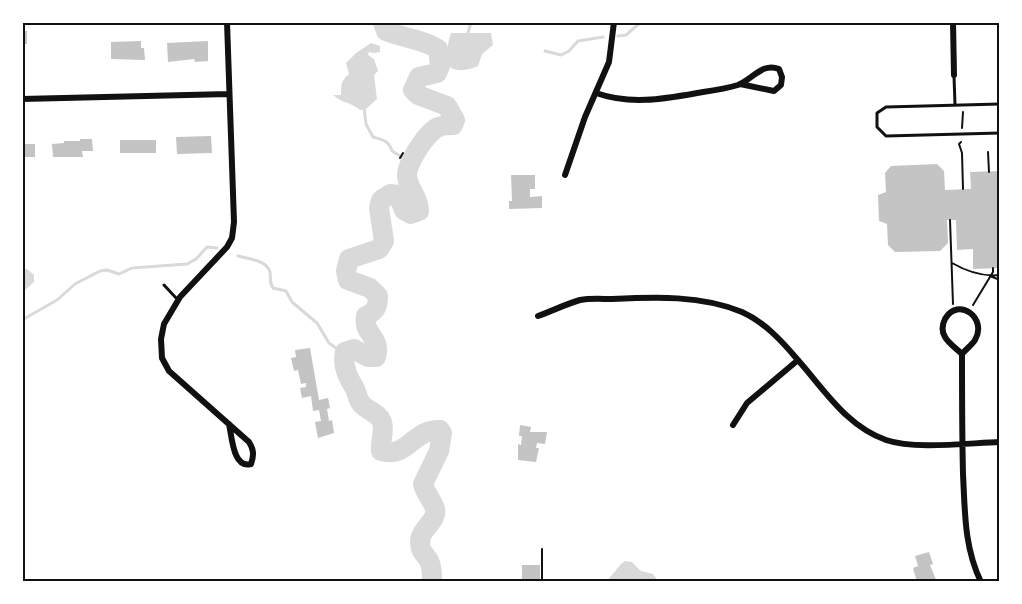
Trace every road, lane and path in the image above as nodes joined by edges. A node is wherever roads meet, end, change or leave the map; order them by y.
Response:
1 (227, 22) edge
2 (614, 22) edge
3 (953, 22) edge
4 (954, 75) joint
5 (740, 84) junction
6 (596, 93) junction
7 (229, 94) junction
8 (22, 99) edge
9 (999, 104) edge
10 (955, 105) junction
11 (999, 133) edge
12 (988, 152) dead end
13 (403, 153) dead end
14 (962, 153) dead end
15 (400, 158) dead end
16 (989, 172) dead end
17 (565, 175) dead end
18 (963, 189) dead end
19 (950, 220) dead end
20 (952, 264) junction
21 (993, 268) dead end
22 (999, 274) edge
23 (990, 276) junction
24 (999, 280) edge
25 (164, 285) dead end
26 (178, 300) junction
27 (945, 309) dead end
28 (981, 310) dead end
29 (538, 316) dead end
30 (962, 354) junction
31 (798, 360) junction
32 (229, 424) junction
33 (733, 425) dead end
34 (999, 442) edge
35 (962, 443) junction
36 (542, 549) dead end
37 (542, 582) edge
38 (981, 582) edge

1 - 7 street
2 - 6 street
3 - 4 street
4 - 10 lane
5 - 5 street
5 - 6 street
6 - 17 street
7 - 8 street
7 - 26 street
9 - 10 lane
10 - 11 lane
12 - 16 path
13 - 15 path
14 - 18 path
19 - 20 path
20 - 23 path
20 - 27 path
21 - 23 path
22 - 23 path
23 - 24 path
23 - 28 path
25 - 26 lane
26 - 32 street
29 - 31 street
30 - 30 street
30 - 35 street
31 - 33 street
31 - 35 street
32 - 32 street
34 - 35 street
35 - 38 street
36 - 37 path

